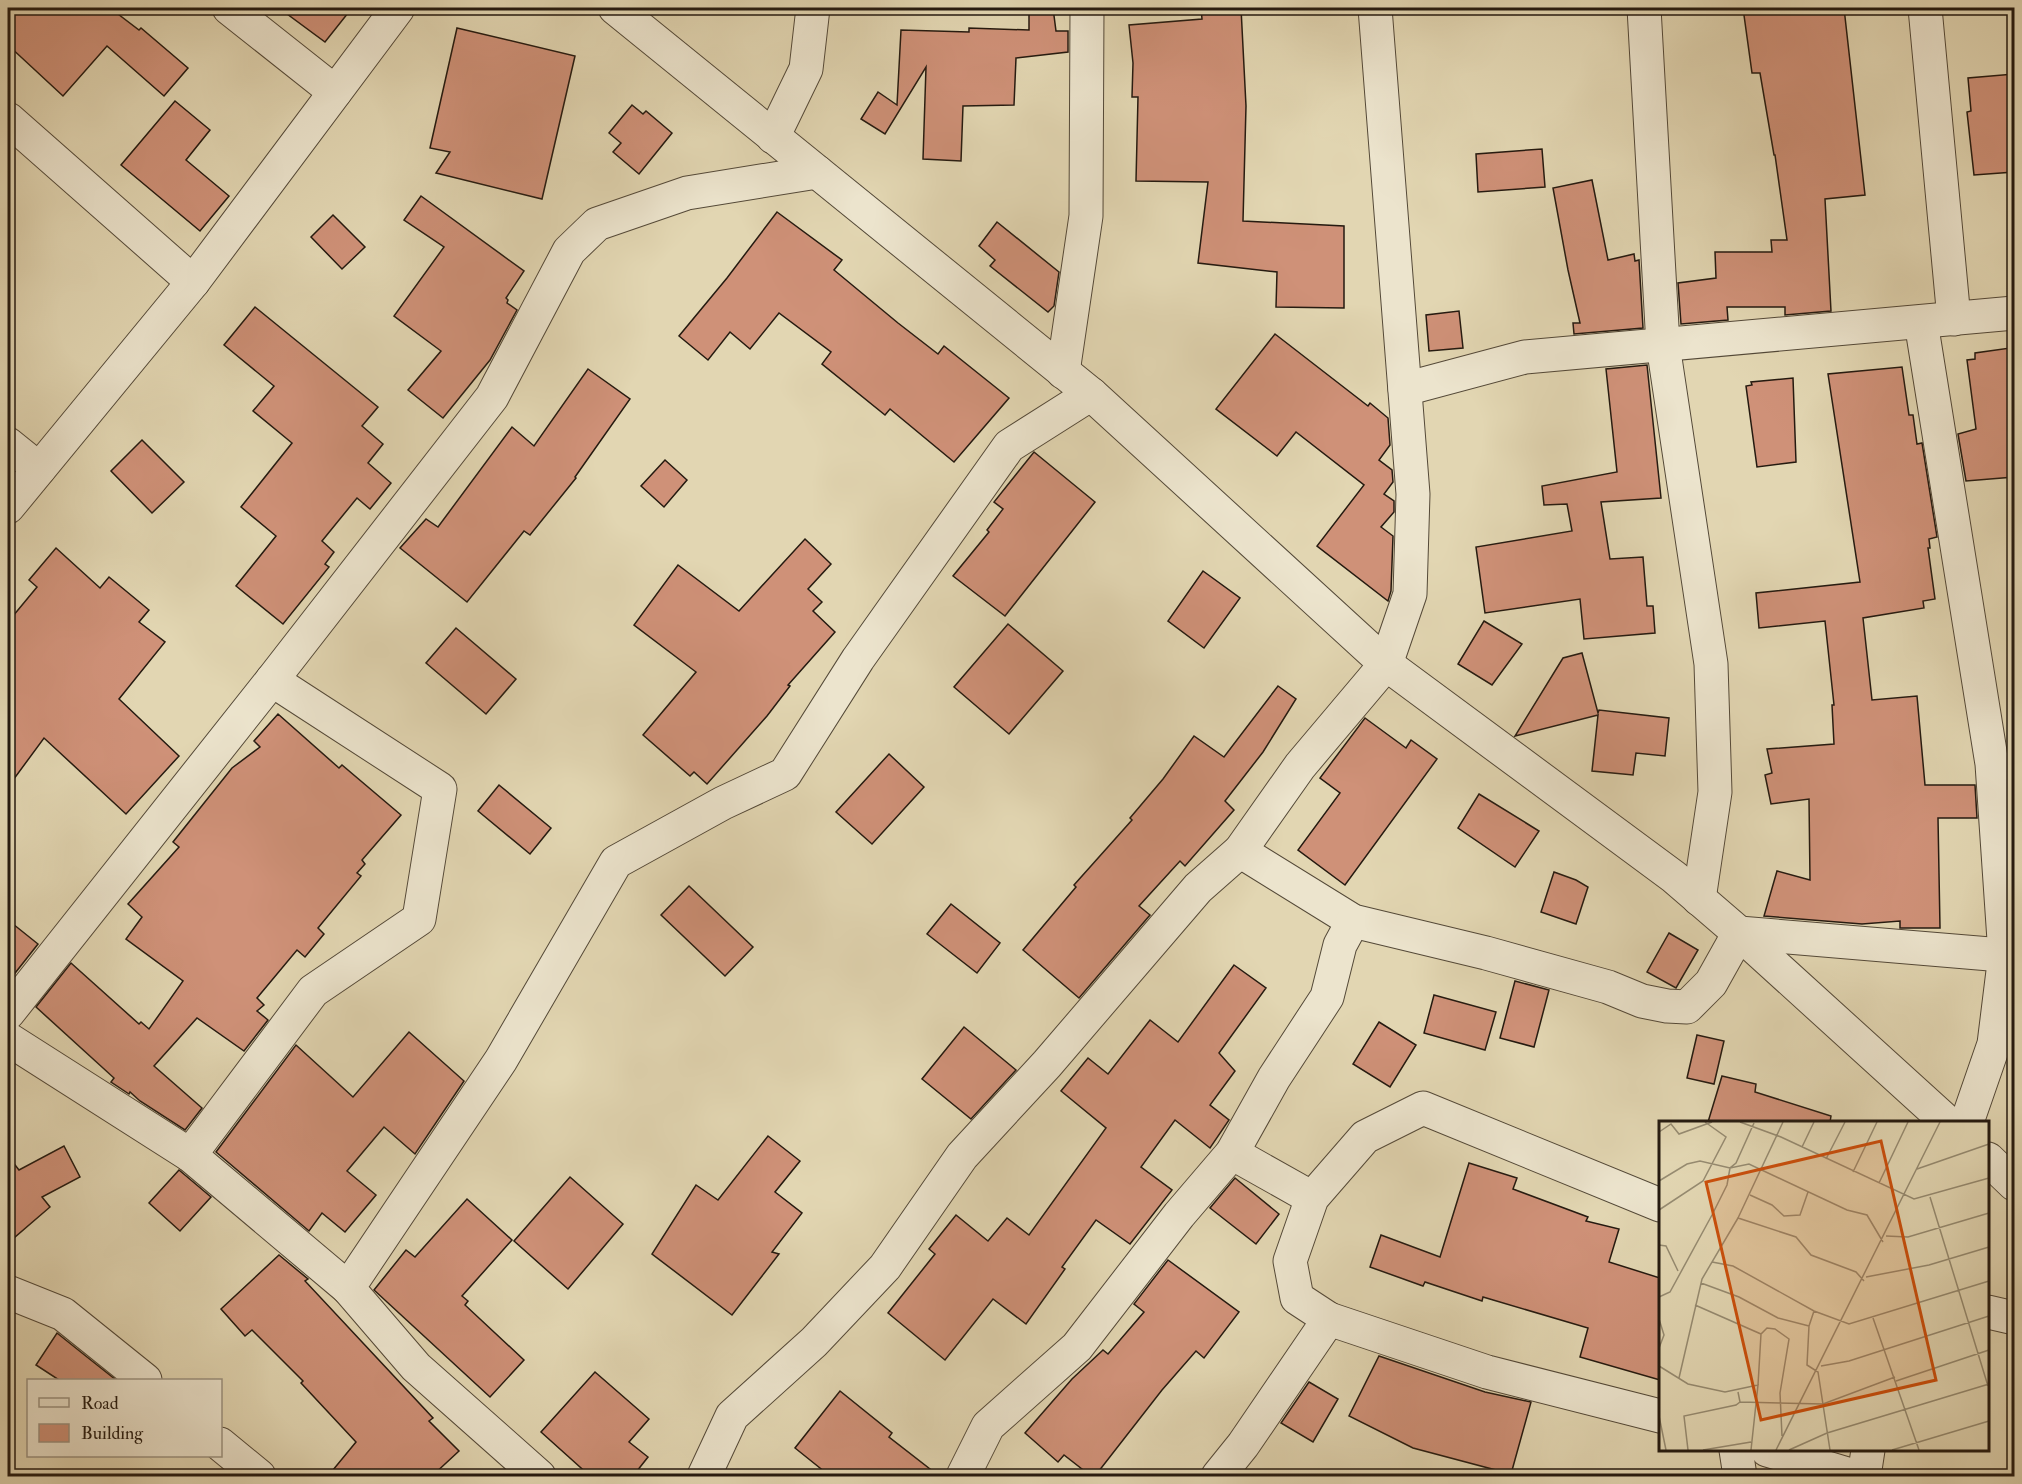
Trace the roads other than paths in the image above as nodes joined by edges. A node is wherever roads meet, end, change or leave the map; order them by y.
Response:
1 (229, 8) edge
2 (398, 8) edge
3 (615, 8) edge
4 (813, 8) edge
5 (1087, 8) edge
6 (1375, 8) edge
7 (1644, 8) edge
8 (1925, 8) edge
9 (335, 92) junction
10 (8, 119) edge
11 (773, 137) junction
12 (817, 172) junction
13 (193, 282) junction
14 (2014, 313) edge
15 (1954, 319) junction
16 (1921, 322) junction
17 (1663, 345) junction
18 (1064, 372) junction
19 (1405, 389) junction
20 (1091, 394) junction
21 (8, 444) edge
22 (39, 470) junction
23 (8, 507) edge
24 (1386, 664) junction
25 (272, 680) junction
26 (1240, 851) junction
27 (1699, 899) junction
28 (1353, 921) junction
29 (1739, 933) junction
30 (2010, 956) edge
31 (8, 1013) edge
32 (8, 1038) edge
33 (1946, 1121) edge
34 (1967, 1121) edge
35 (1232, 1153) junction
36 (190, 1155) junction
37 (1989, 1160) edge
38 (2014, 1184) edge
39 (1312, 1198) junction
40 (1659, 1205) edge
41 (348, 1288) junction
42 (8, 1292) edge
43 (1989, 1312) edge
44 (2014, 1318) edge
45 (1329, 1319) junction
46 (144, 1379) edge
47 (1659, 1416) edge
48 (222, 1445) edge
49 (1736, 1451) edge
50 (1773, 1451) edge
51 (1868, 1451) edge
52 (259, 1476) edge
53 (539, 1476) edge
54 (704, 1476) edge
55 (963, 1476) edge
56 (1218, 1476) edge
57 (1740, 1476) edge
58 (1854, 1476) edge
59 (1864, 1476) edge

1 - 9 street
2 - 9 street
3 - 11 street
4 - 11 street
5 - 18 street
6 - 19 street
7 - 17 street
8 - 15 street
9 - 13 street
10 - 13 street
11 - 12 street
12 - 18 street
12 - 25 street
13 - 22 street
14 - 15 street
15 - 16 street
16 - 17 street
16 - 30 street
17 - 19 street
17 - 27 street
18 - 20 street
19 - 24 street
20 - 24 street
20 - 41 street
21 - 22 street
22 - 23 street
24 - 26 street
24 - 27 street
25 - 31 street
25 - 36 street
26 - 28 street
26 - 54 street
27 - 29 street
28 - 29 street
28 - 35 street
29 - 30 street
29 - 33 street
30 - 34 street
32 - 36 street
35 - 39 street
35 - 55 street
36 - 41 street
37 - 38 street
39 - 40 street
39 - 45 street
41 - 53 street
42 - 46 street
43 - 44 street
45 - 47 street
45 - 56 street
48 - 52 street
49 - 57 street
50 - 58 street
51 - 59 street

